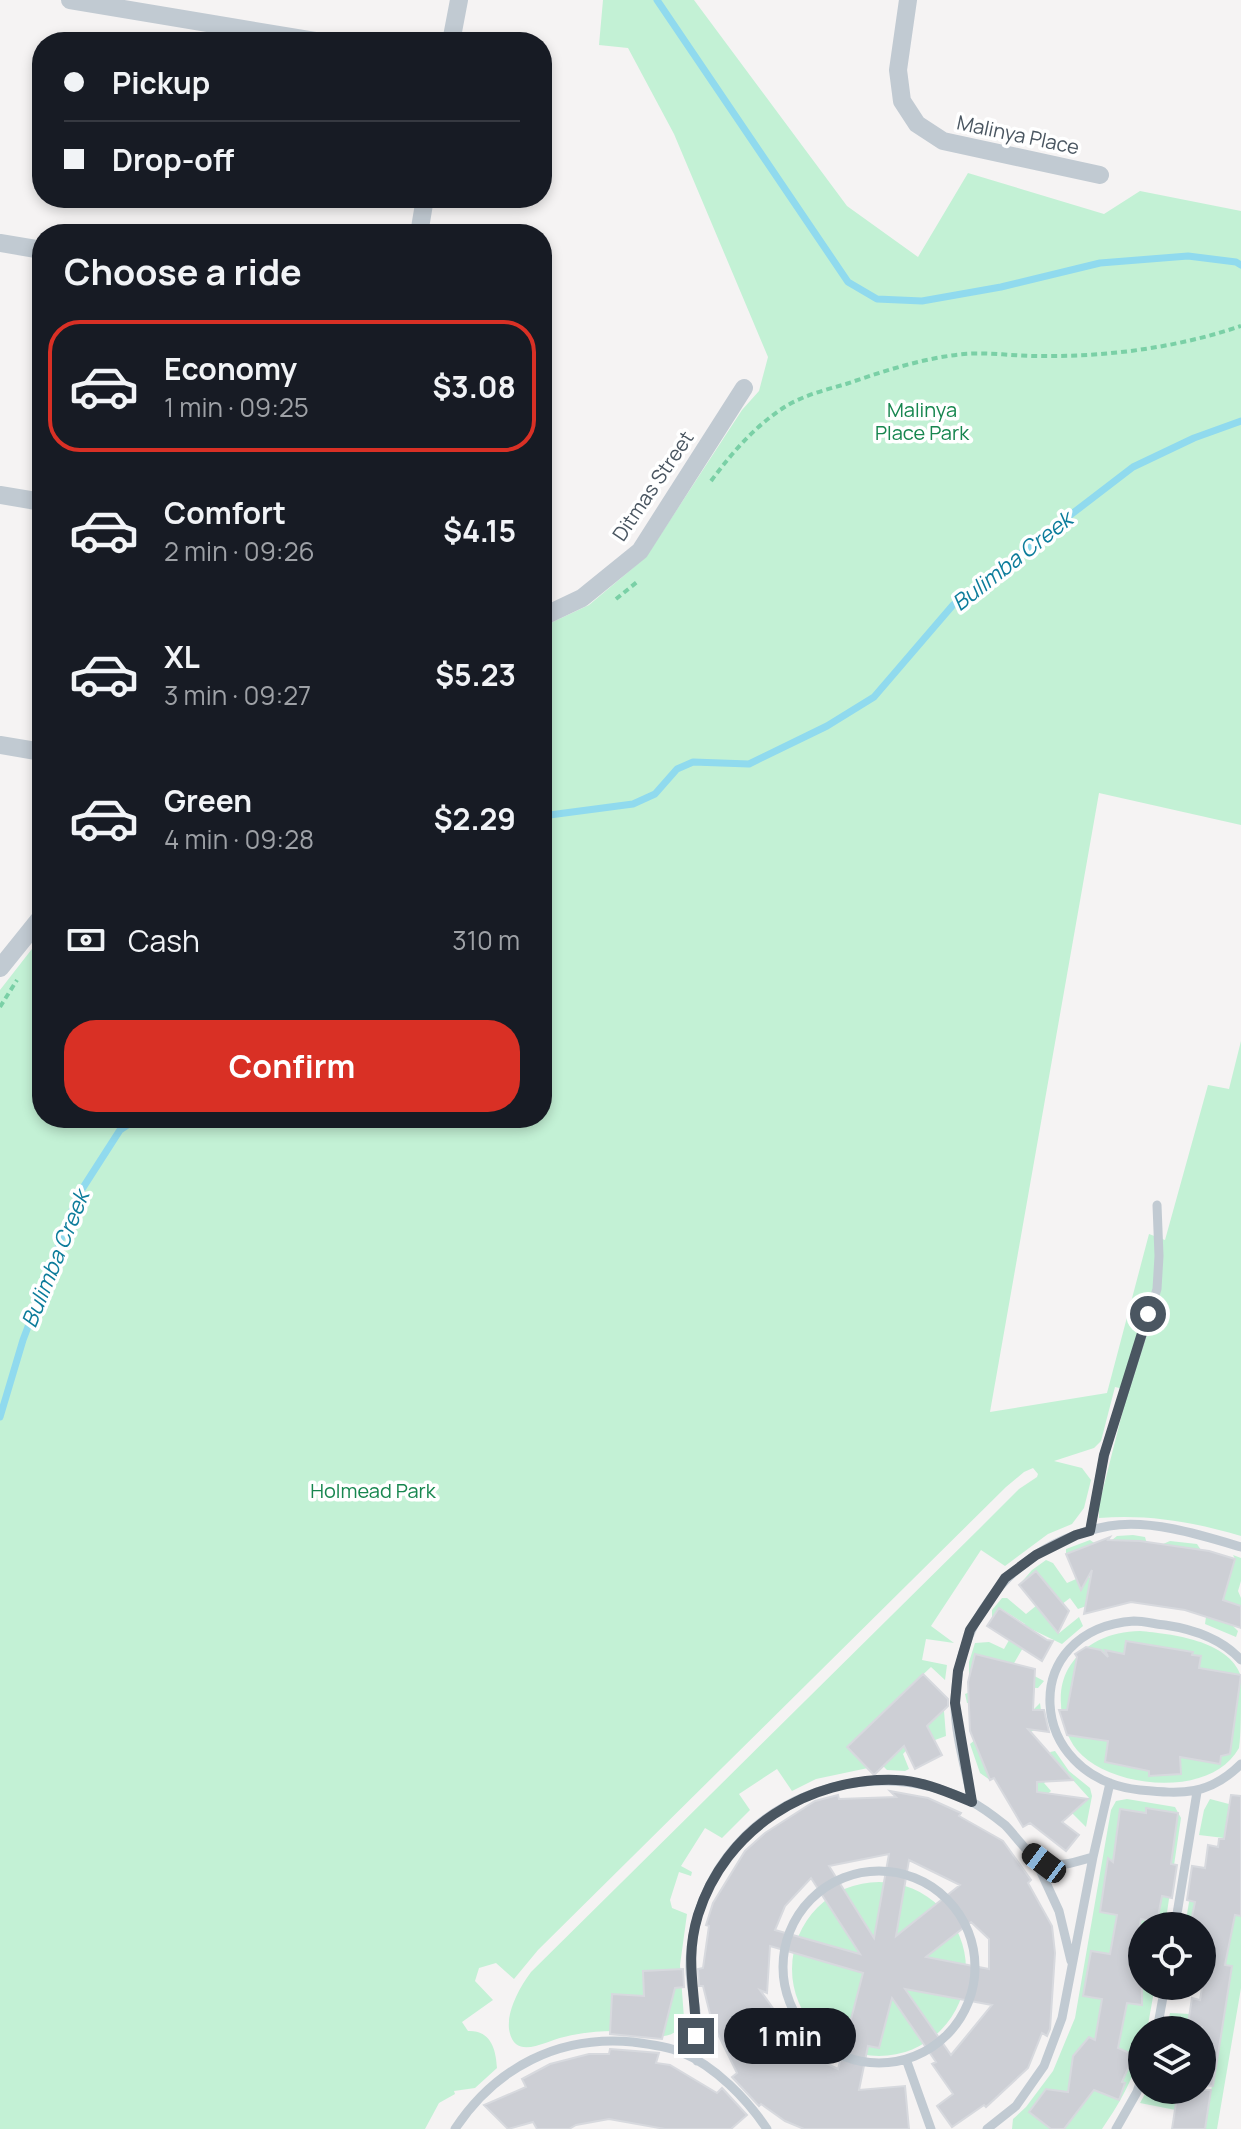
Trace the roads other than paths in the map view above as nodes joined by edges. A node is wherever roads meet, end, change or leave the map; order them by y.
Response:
1 (70, 0) edge
2 (459, 0) edge
3 (908, 0) edge
4 (261, 32) edge
5 (453, 32) edge
6 (1100, 175) dead end
7 (0, 243) edge
8 (32, 248) edge
9 (744, 388) dead end
10 (0, 495) edge
11 (32, 500) edge
12 (552, 612) edge
13 (0, 745) edge
14 (32, 750) edge
15 (32, 928) edge
16 (0, 968) edge
17 (1157, 1205) dead end
18 (1090, 1531) junction
19 (1241, 1547) edge
20 (1241, 1660) edge
21 (1241, 1764) edge
22 (1110, 1783) junction
23 (1197, 1792) junction
24 (972, 1802) junction
25 (1031, 1853) junction
26 (1093, 1857) junction
27 (1177, 1912) edge
28 (1072, 1967) junction
29 (906, 2059) junction
30 (697, 2061) junction
31 (1130, 2104) edge
32 (768, 2128) edge
33 (455, 2129) edge
34 (931, 2129) edge
35 (987, 2129) edge
36 (1116, 2129) edge

1 - 4 street
2 - 5 street
3 - 6 street, Malinya Place
7 - 8 street
9 - 12 street, Ditmas Street
10 - 11 street
13 - 14 street
15 - 16 street
17 - 18 lane
18 - 19 lane
18 - 24 lane
20 - 22 lane
21 - 23 lane
22 - 23 lane
22 - 26 lane
23 - 27 lane
24 - 25 lane
24 - 30 lane
25 - 26 lane
25 - 28 lane
26 - 28 lane
28 - 35 lane
29 - 29 lane
29 - 34 lane
30 - 32 lane
30 - 33 lane
31 - 36 lane

